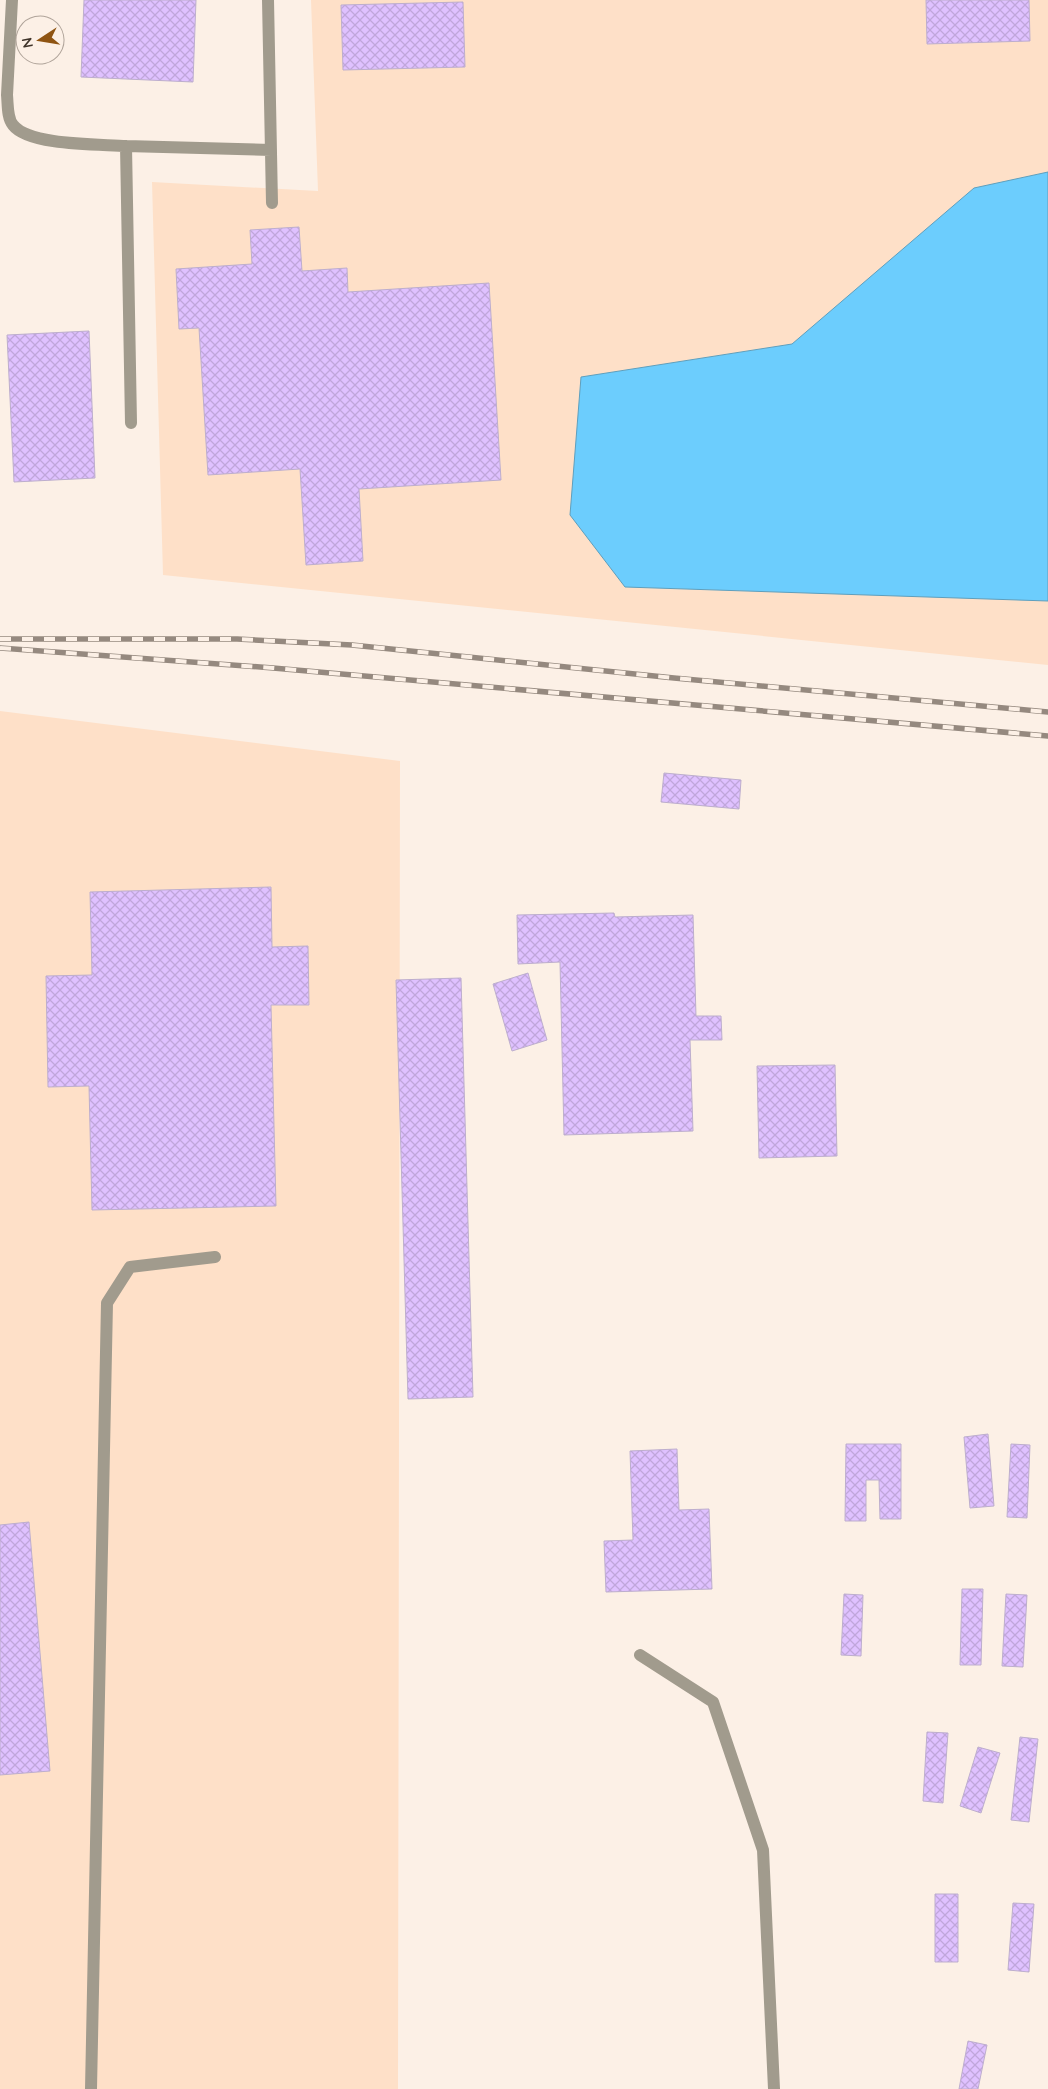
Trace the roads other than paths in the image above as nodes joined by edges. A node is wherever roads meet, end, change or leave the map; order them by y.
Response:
1 (12, 0) edge
2 (268, 0) edge
3 (126, 146) junction
4 (271, 150) junction
5 (272, 203) dead end
6 (131, 423) dead end
7 (215, 1257) dead end
8 (640, 1655) dead end
9 (91, 2089) edge
10 (774, 2089) edge

1 - 3 lane
2 - 4 lane
3 - 4 lane
3 - 6 lane
4 - 5 lane
7 - 9 lane
8 - 10 lane

